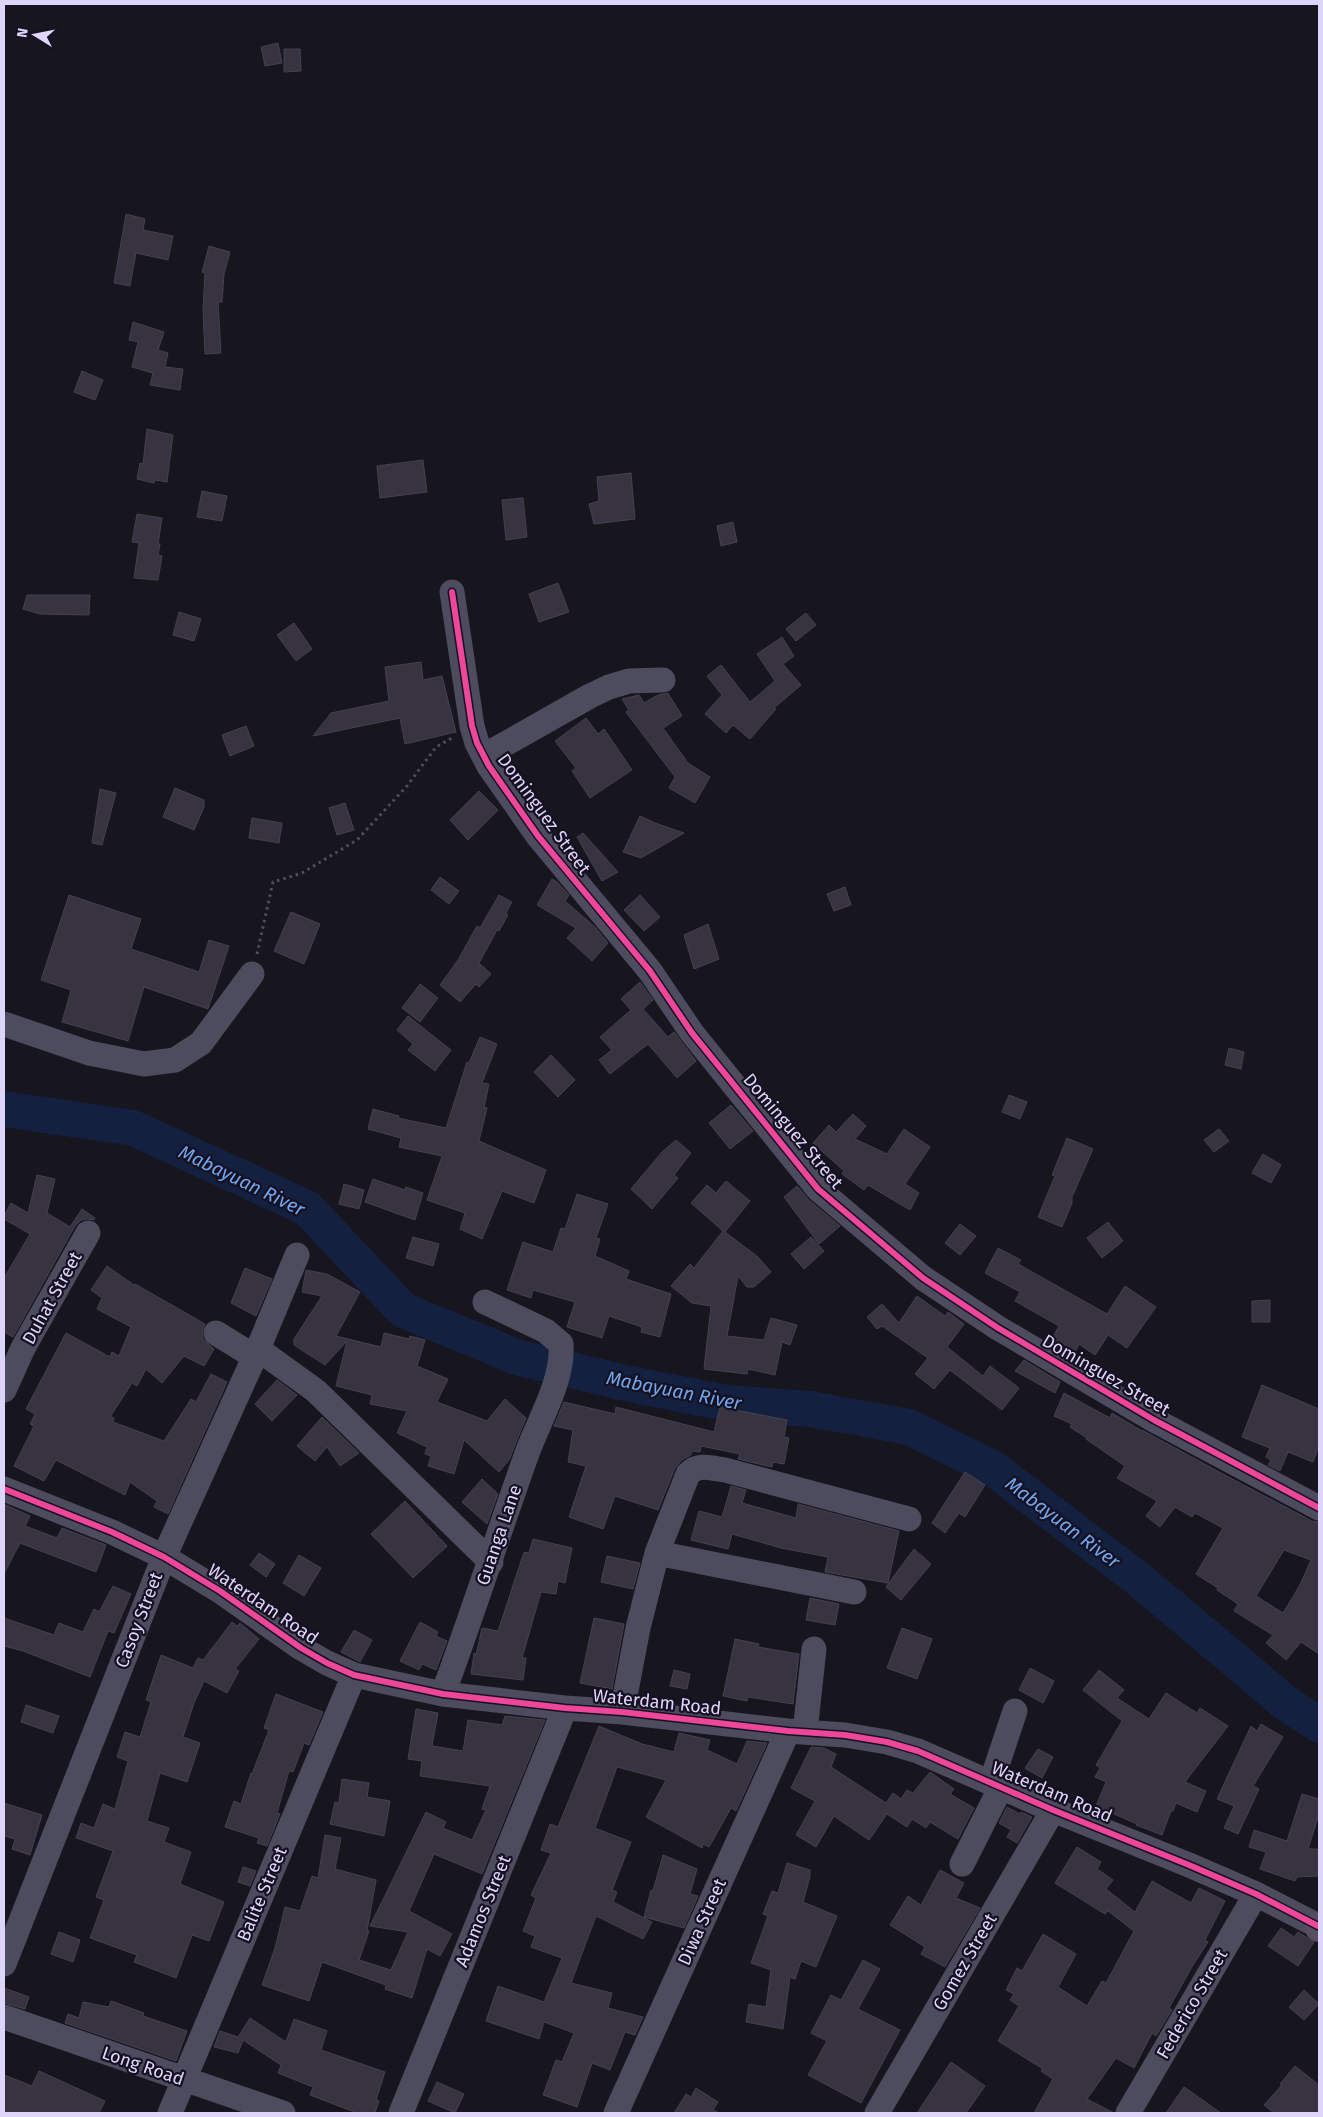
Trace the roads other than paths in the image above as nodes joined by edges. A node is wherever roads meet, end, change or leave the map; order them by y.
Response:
1 (452, 592) dead end
2 (663, 680) dead end
3 (484, 756) junction
4 (252, 974) road end
5 (4, 1024) edge
6 (88, 1233) dead end
7 (297, 1254) dead end
8 (485, 1302) dead end
9 (216, 1333) dead end
10 (256, 1353) junction
11 (4, 1390) edge
12 (4, 1489) edge
13 (1319, 1508) edge
14 (909, 1519) dead end
15 (657, 1553) junction
16 (164, 1557) junction
17 (491, 1562) junction
18 (854, 1592) dead end
19 (814, 1649) dead end
20 (354, 1675) junction
21 (443, 1694) junction
22 (565, 1708) junction
23 (1015, 1711) dead end
24 (622, 1712) junction
25 (796, 1731) junction
26 (996, 1785) junction
27 (1053, 1810) junction
28 (962, 1864) dead end
29 (1256, 1894) junction
30 (1319, 1927) edge
31 (4, 1964) edge
32 (4, 2017) edge
33 (184, 2080) junction
34 (170, 2113) edge
35 (283, 2113) edge
36 (402, 2113) edge
37 (616, 2113) edge
38 (877, 2113) edge
39 (1128, 2113) edge

1 - 3 street, Dominguez Street
2 - 3 street
3 - 13 street, Dominguez Street
4 - 5 street
6 - 11 street, Duhat Street
7 - 10 street, Casoy Street
8 - 17 street, Guanga Lane
9 - 10 street
10 - 16 street, Casoy Street
10 - 17 street
12 - 16 street, Waterdam Road
14 - 15 street
15 - 18 street
15 - 24 street
16 - 20 street, Waterdam Road
16 - 31 street, Casoy Street
17 - 21 street, Guanga Lane
19 - 25 street, Diwa Street
20 - 21 street, Waterdam Road
20 - 33 street, Balite Street
21 - 22 street, Waterdam Road
22 - 24 street, Waterdam Road
22 - 36 street, Adamos Street
23 - 26 street
24 - 25 street, Waterdam Road
25 - 26 street, Waterdam Road
25 - 37 street, Diwa Street
26 - 27 street, Waterdam Road
26 - 28 street
27 - 29 street, Waterdam Road
27 - 38 street, Gomez Street
29 - 30 street, Waterdam Road
29 - 39 street, Federico Street
32 - 33 street, Long Road
33 - 34 street, Balite Street
33 - 35 street, Long Road

